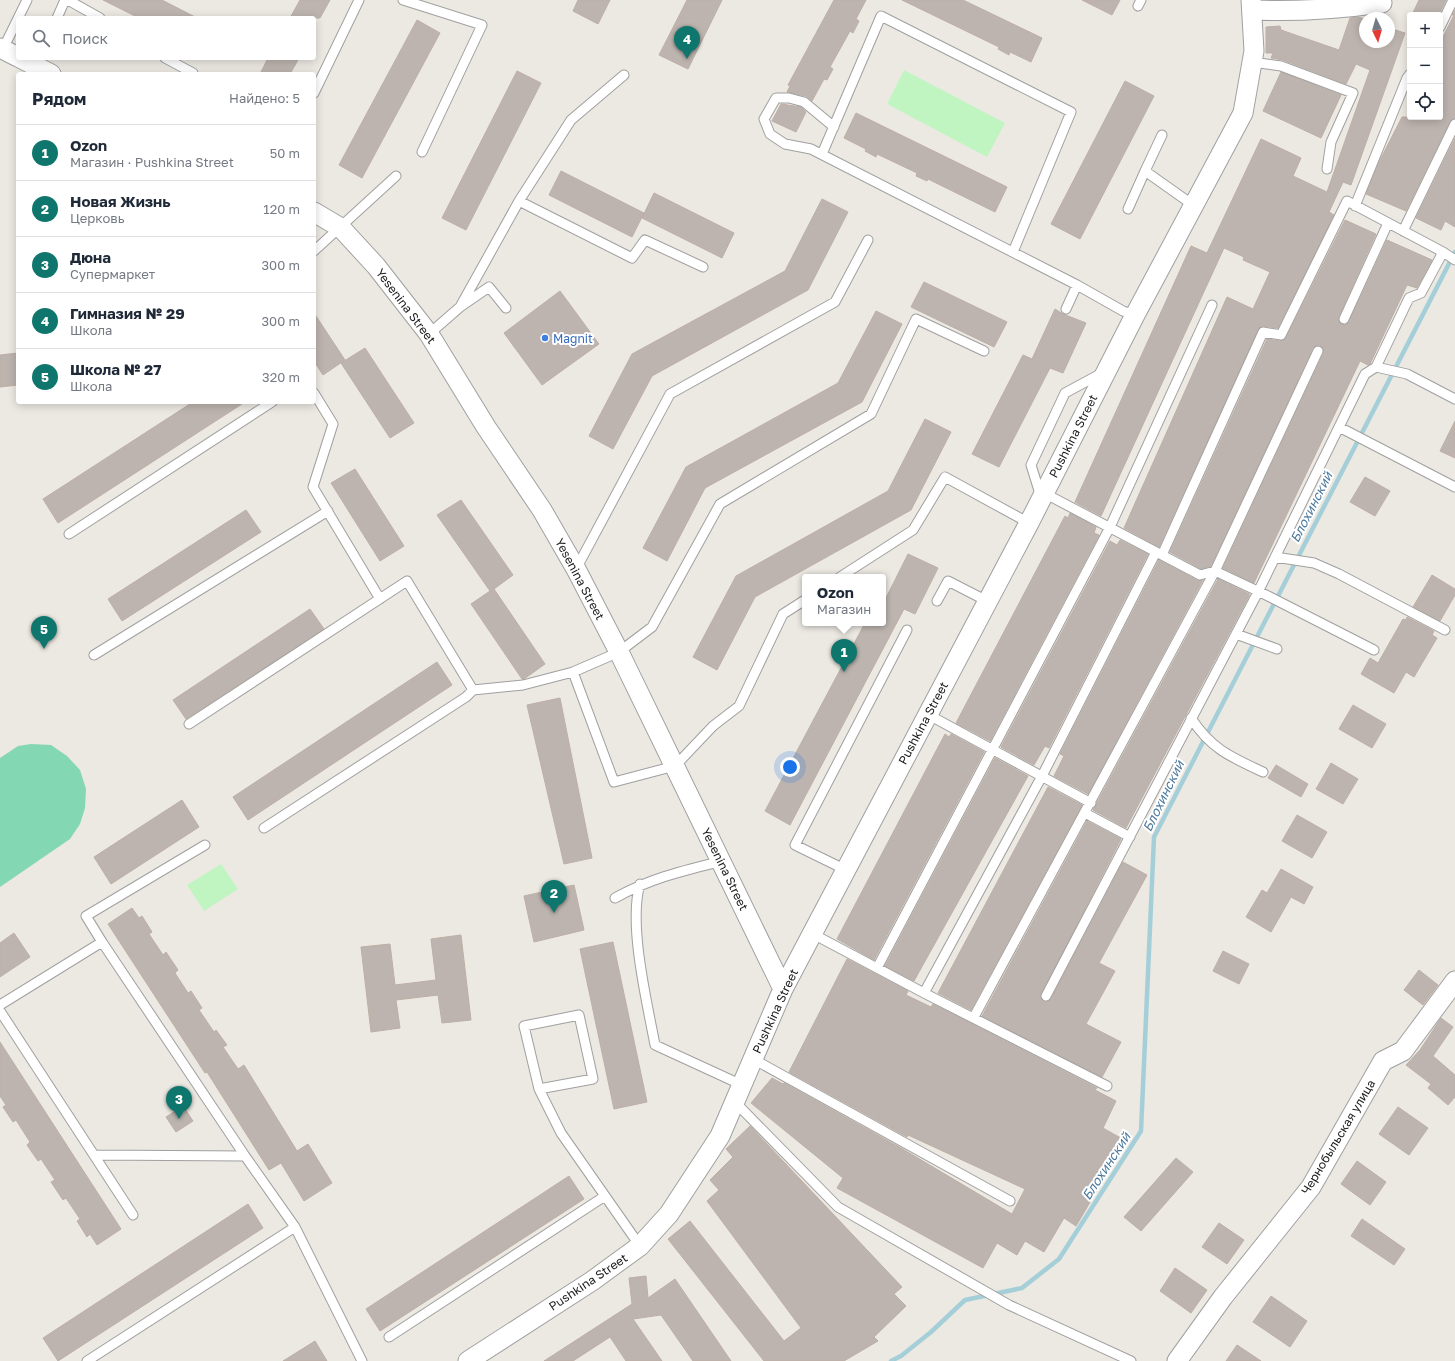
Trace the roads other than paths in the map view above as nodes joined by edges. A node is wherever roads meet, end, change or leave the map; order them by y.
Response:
1 (26, 0) edge
2 (67, 0) edge
3 (359, 0) edge
4 (403, 0) edge
5 (1453, 0) edge
6 (1382, 3) dead end
7 (1251, 5) edge
8 (24, 16) edge
9 (58, 16) edge
10 (96, 16) edge
11 (1443, 22) edge
12 (26, 60) edge
13 (169, 60) edge
14 (1252, 62) junction
15 (47, 72) edge
16 (191, 72) edge
17 (624, 75) dead end
18 (1407, 78) edge
19 (316, 88) edge
20 (1455, 124) edge
21 (834, 127) junction
22 (1162, 135) dead end
23 (422, 152) dead end
24 (822, 154) junction
25 (1327, 168) dead end
26 (1145, 171) junction
27 (396, 176) dead end
28 (519, 201) junction
29 (1193, 205) junction
30 (1355, 206) junction
31 (1128, 210) dead end
32 (316, 213) edge
33 (1388, 223) junction
34 (341, 228) junction
35 (1403, 230) junction
36 (868, 240) dead end
37 (316, 249) edge
38 (1013, 252) junction
39 (1444, 252) junction
40 (1455, 260) edge
41 (702, 267) dead end
42 (1076, 285) junction
43 (1212, 305) dead end
44 (460, 307) junction
45 (506, 308) dead end
46 (1066, 309) dead end
47 (1135, 315) junction
48 (1344, 319) dead end
49 (429, 334) junction
50 (984, 351) dead end
51 (1318, 351) dead end
52 (1380, 368) junction
53 (1106, 371) junction
54 (316, 396) edge
55 (1455, 399) edge
56 (269, 404) edge
57 (1339, 427) junction
58 (1455, 487) edge
59 (1043, 496) junction
60 (328, 512) junction
61 (1029, 523) junction
62 (1110, 527) junction
63 (69, 534) dead end
64 (1159, 553) junction
65 (1275, 557) junction
66 (576, 568) junction
67 (1215, 571) junction
68 (845, 574) edge
69 (1262, 593) junction
70 (380, 599) junction
71 (937, 601) dead end
72 (987, 601) junction
73 (802, 602) edge
74 (907, 630) dead end
75 (1445, 630) dead end
76 (1240, 635) junction
77 (1277, 649) dead end
78 (1374, 650) dead end
79 (619, 652) junction
80 (94, 655) dead end
81 (573, 672) junction
82 (474, 690) junction
83 (927, 714) junction
84 (1192, 718) junction
85 (189, 724) dead end
86 (992, 750) junction
87 (675, 766) junction
88 (1263, 772) dead end
89 (1042, 776) junction
90 (1091, 803) junction
91 (1085, 813) junction
92 (264, 828) dead end
93 (1130, 837) junction
94 (205, 845) dead end
95 (722, 861) junction
96 (846, 870) junction
97 (640, 884) junction
98 (615, 898) dead end
99 (812, 934) junction
100 (102, 942) junction
101 (877, 968) junction
102 (1455, 982) edge
103 (783, 989) junction
104 (924, 993) junction
105 (1046, 996) dead end
106 (0, 1005) edge
107 (0, 1011) edge
108 (974, 1018) junction
109 (753, 1058) junction
110 (742, 1085) junction
111 (1107, 1086) dead end
112 (539, 1089) junction
113 (734, 1102) junction
114 (94, 1155) junction
115 (245, 1156) junction
116 (606, 1196) junction
117 (1010, 1201) dead end
118 (133, 1214) dead end
119 (295, 1227) junction
120 (640, 1246) junction
121 (389, 1337) dead end
122 (360, 1360) edge
123 (87, 1361) edge
124 (468, 1361) edge
125 (1131, 1361) edge
126 (1177, 1361) edge

1 - 8 lane
2 - 9 lane
2 - 10 lane
3 - 19 lane
4 - 23 lane
5 - 11 lane
6 - 7 street
7 - 14 street, Pushkina Street
12 - 15 street
13 - 16 lane
14 - 25 lane
14 - 29 street, Pushkina Street
17 - 28 lane
18 - 30 lane
20 - 35 lane
21 - 24 lane
21 - 24 lane
21 - 38 lane
22 - 26 lane
24 - 38 lane
26 - 29 lane
26 - 31 lane
27 - 34 lane
28 - 41 lane
28 - 44 lane
29 - 47 street, Pushkina Street
30 - 33 lane
30 - 64 lane
32 - 34 street, Yesenina Street
33 - 35 lane
33 - 48 lane
34 - 37 lane
34 - 49 street, Yesenina Street
35 - 39 lane
36 - 66 lane
38 - 42 lane
39 - 40 lane
39 - 52 lane
42 - 46 lane
42 - 47 lane
43 - 62 lane
44 - 45 lane
44 - 49 lane
47 - 53 street, Pushkina Street
49 - 66 street, Yesenina Street
50 - 79 lane
51 - 67 lane
52 - 55 lane
52 - 57 lane
53 - 59 street, Pushkina Street
53 - 59 lane
54 - 60 lane
56 - 63 lane
57 - 58 lane
57 - 65 lane
59 - 61 street, Pushkina Street
59 - 62 lane
60 - 70 lane
60 - 80 lane
61 - 68 lane
61 - 72 street, Pushkina Street
62 - 64 lane
62 - 86 lane
64 - 67 lane
64 - 89 lane
65 - 69 lane
65 - 75 lane
66 - 79 street, Yesenina Street
67 - 69 lane
67 - 90 lane
69 - 76 lane
69 - 78 lane
70 - 82 lane
70 - 85 lane
71 - 72 lane
72 - 83 street, Pushkina Street
73 - 87 lane
74 - 96 lane
76 - 77 lane
76 - 84 lane
79 - 81 lane
79 - 87 street, Yesenina Street
81 - 82 lane
81 - 87 lane
82 - 92 lane
83 - 86 lane
83 - 96 street, Pushkina Street
84 - 88 lane
84 - 93 lane
86 - 89 lane
86 - 101 lane
87 - 95 street, Yesenina Street
89 - 90 lane
89 - 104 lane
90 - 91 lane
91 - 93 lane
91 - 108 lane
93 - 105 lane
94 - 100 lane
95 - 97 lane
95 - 103 street, Yesenina Street
96 - 99 street, Pushkina Street
97 - 98 lane
97 - 110 lane
99 - 101 lane
99 - 103 street, Pushkina Street
100 - 106 lane
100 - 115 lane
101 - 104 lane
102 - 126 street, Чернобыльская улица
103 - 109 street, Pushkina Street
104 - 108 lane
107 - 114 lane
108 - 111 lane
109 - 110 street, Pushkina Street
109 - 117 lane
110 - 113 street, Pushkina Street
112 - 112 lane
112 - 116 lane
113 - 120 street, Pushkina Street
113 - 125 lane
114 - 115 lane
114 - 118 lane
115 - 119 lane
116 - 120 lane
116 - 121 lane
119 - 122 lane
119 - 123 lane
120 - 124 street, Pushkina Street

